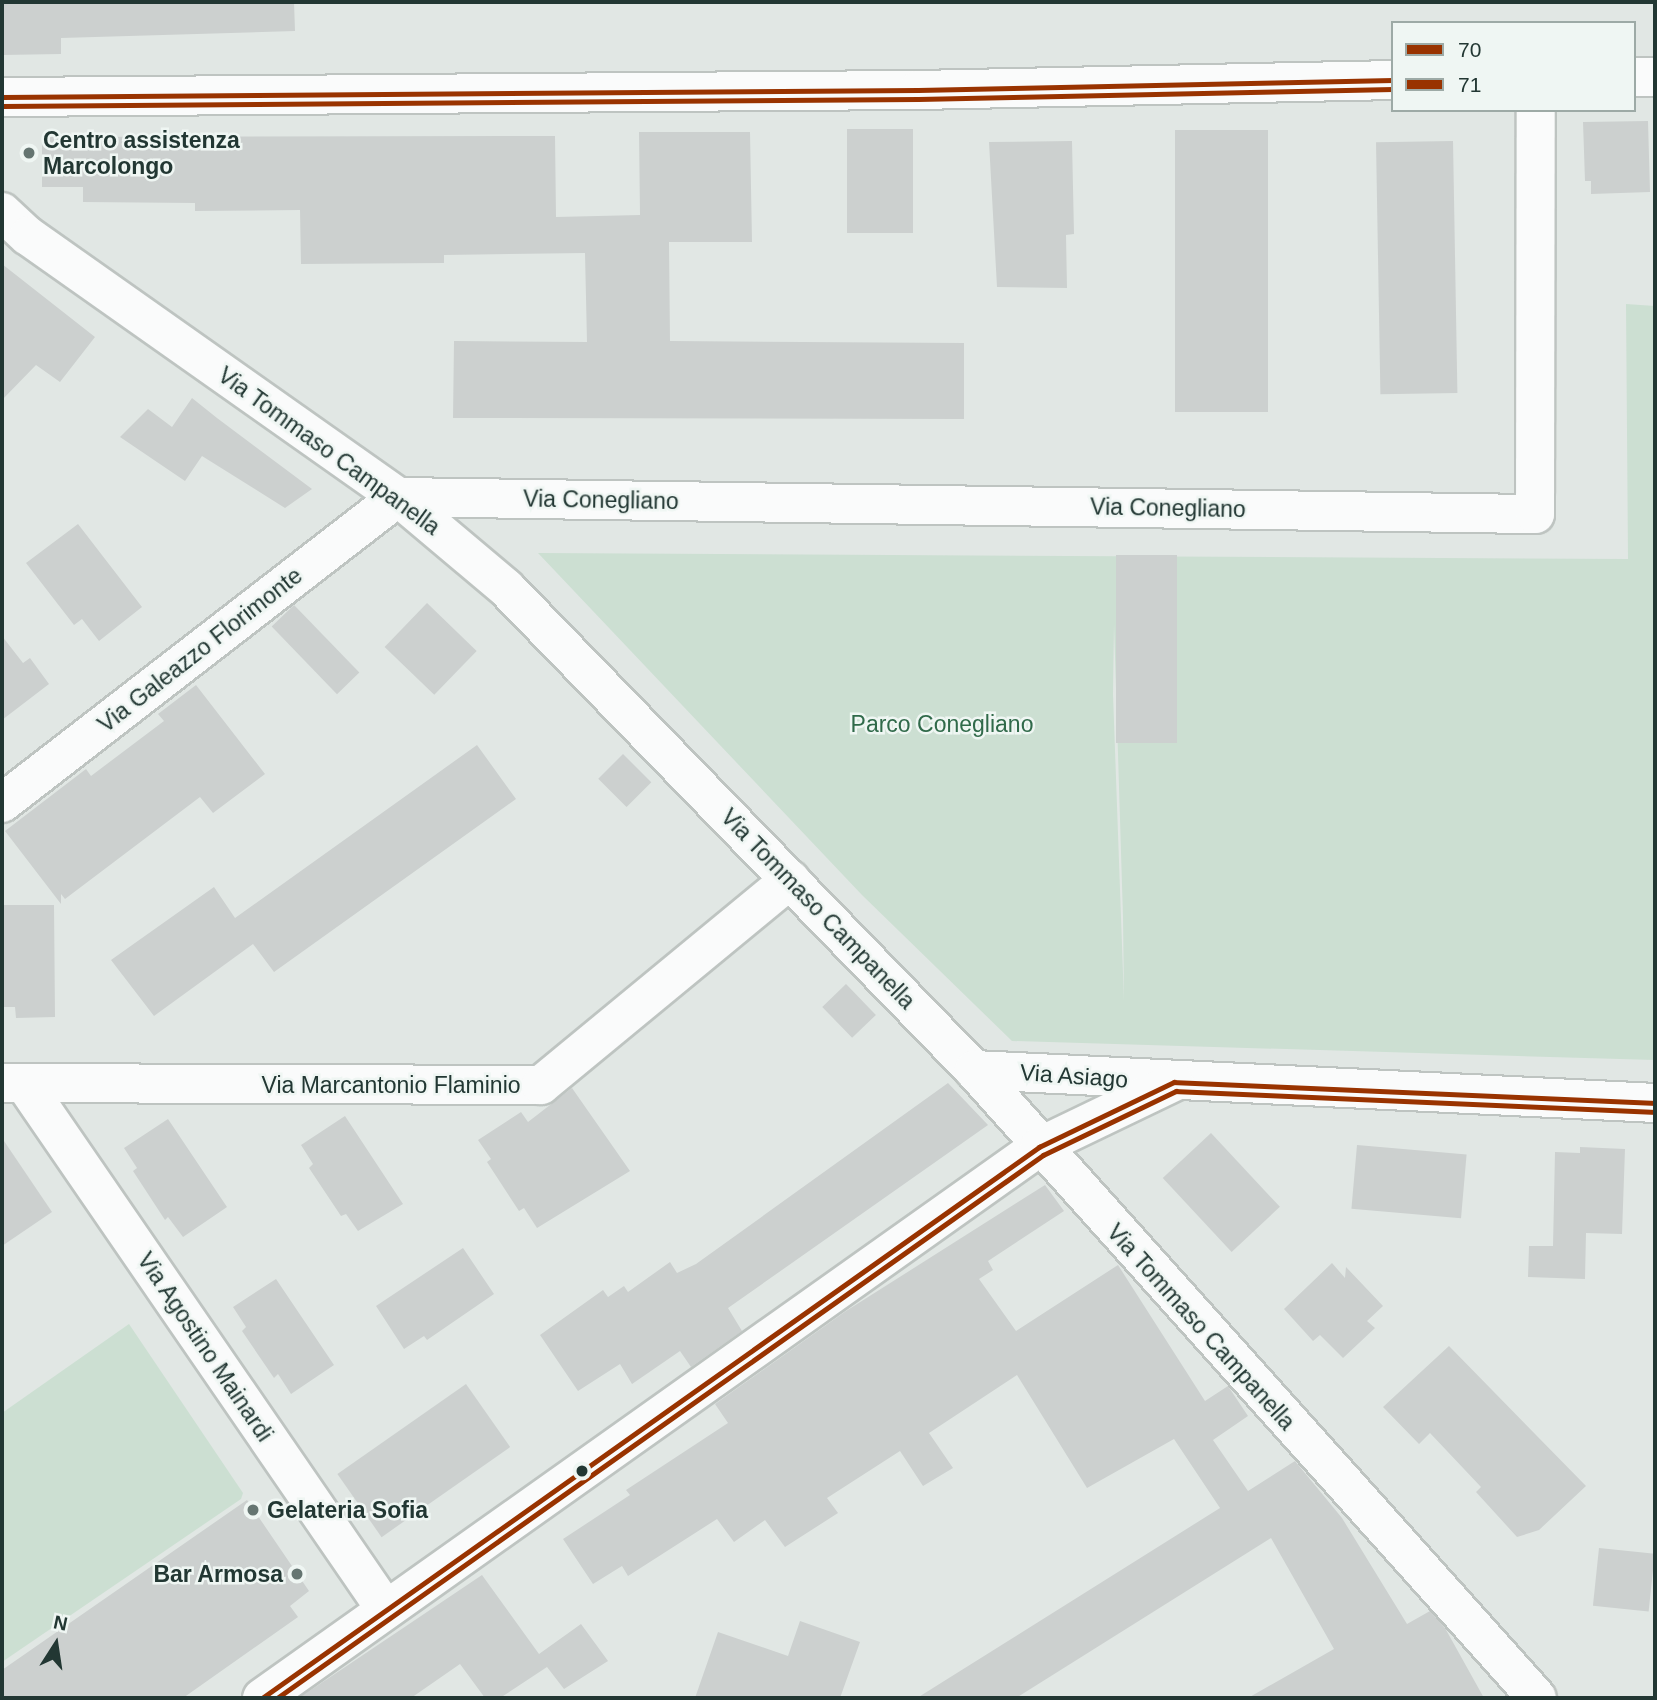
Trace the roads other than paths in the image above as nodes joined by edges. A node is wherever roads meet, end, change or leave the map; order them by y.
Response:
1 (1636, 77) edge
2 (1655, 77) edge
3 (1391, 80) edge
4 (2, 97) edge
5 (1536, 112) edge
6 (9, 224) edge
7 (398, 497) junction
8 (2, 803) edge
9 (790, 880) junction
10 (974, 1070) junction
11 (1174, 1082) junction
12 (13, 1083) edge
13 (1655, 1103) edge
14 (1039, 1146) junction
15 (386, 1610) junction
16 (262, 1698) edge
17 (1537, 1698) edge

1 - 2 street
3 - 4 street
5 - 7 street, Via Conegliano
6 - 7 street, Via Tommaso Campanella
7 - 8 street, Via Galeazzo Florimonte
7 - 9 street, Via Tommaso Campanella
9 - 10 street, Via Tommaso Campanella
9 - 12 street, Via Marcantonio Flaminio
10 - 11 street, Via Asiago
10 - 14 street, Via Tommaso Campanella
11 - 13 street, Via Asiago
11 - 14 street, Via Asiago
12 - 15 street, Via Agostino Mainardi
14 - 15 street, Via Asiago
14 - 17 street, Via Tommaso Campanella
15 - 16 street, Via Asiago

